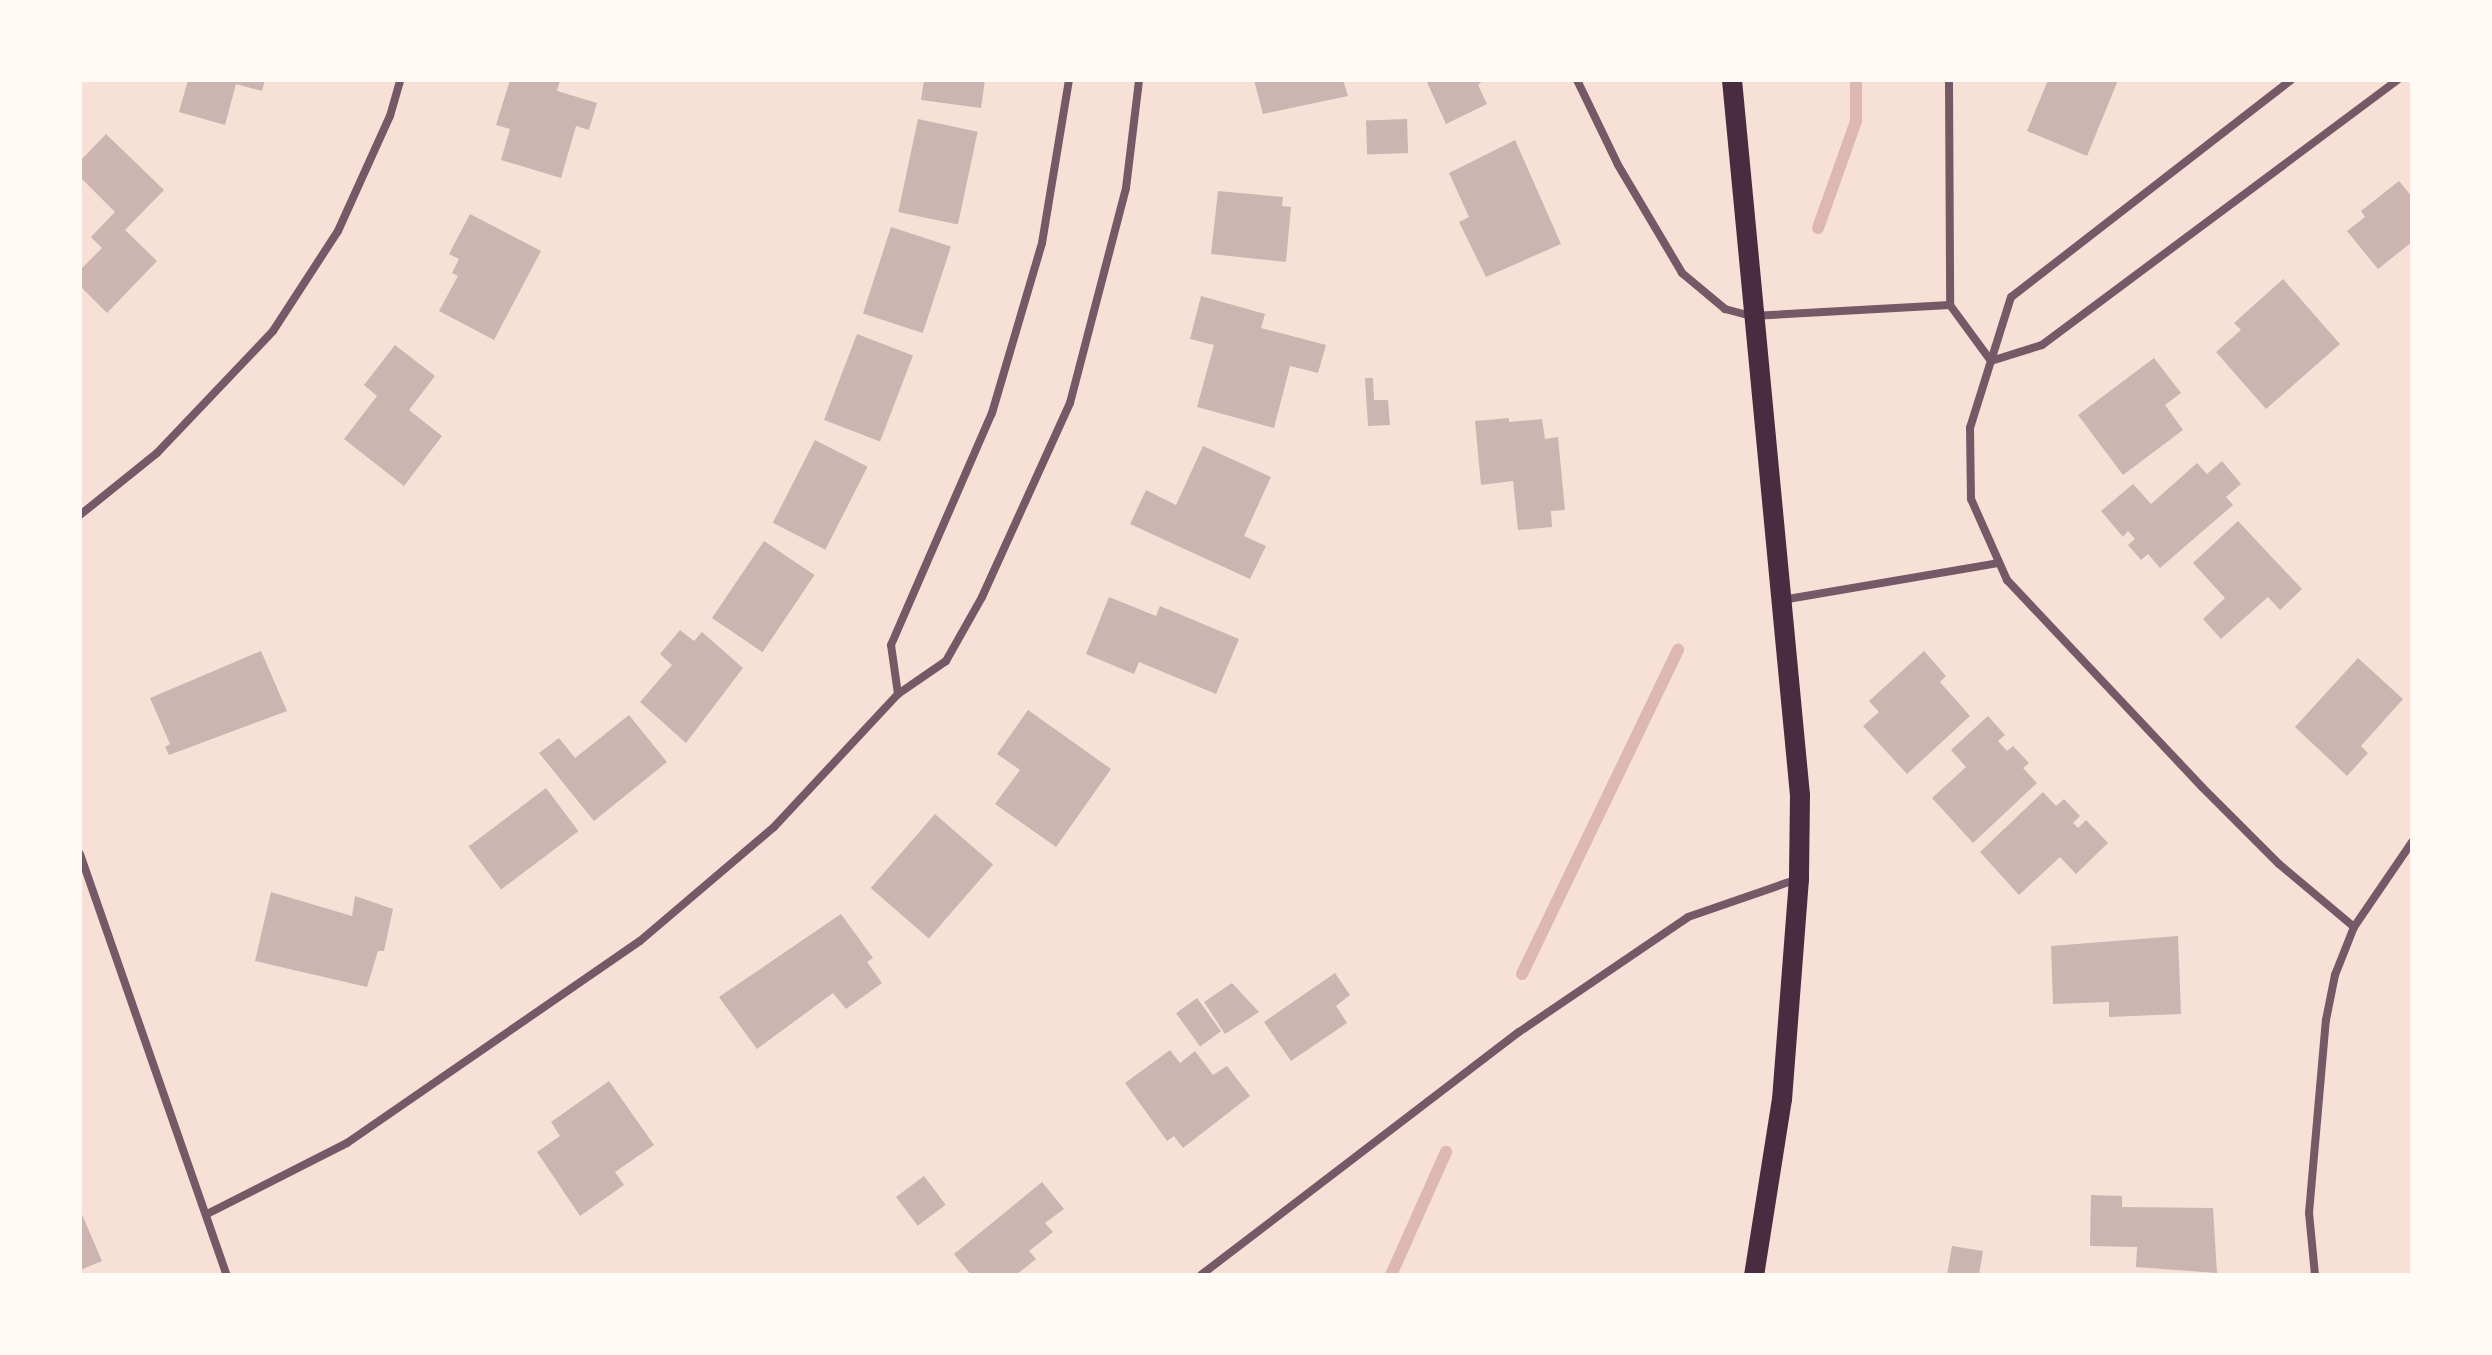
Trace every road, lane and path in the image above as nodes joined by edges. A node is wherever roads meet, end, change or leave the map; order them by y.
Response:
1 (400, 80) edge
2 (1069, 80) edge
3 (1139, 80) edge
4 (1577, 80) edge
5 (1732, 80) edge
6 (1949, 80) edge
7 (2291, 80) edge
8 (2398, 80) edge
9 (1950, 305) junction
10 (1752, 316) junction
11 (1991, 361) junction
12 (80, 515) edge
13 (1998, 563) junction
14 (1782, 600) junction
15 (898, 694) junction
16 (2412, 842) edge
17 (80, 854) edge
18 (1799, 879) junction
19 (2354, 927) junction
20 (209, 1213) junction
21 (227, 1275) edge
22 (1201, 1275) edge
23 (1754, 1275) edge
24 (2315, 1275) edge

1 - 12 street
2 - 15 street
3 - 15 street
4 - 10 street
5 - 10 main road
6 - 9 street
7 - 11 street
8 - 11 street
9 - 10 street
9 - 11 street
10 - 14 main road
11 - 13 street
13 - 14 street
13 - 19 street
14 - 18 main road
15 - 20 street
16 - 19 street
17 - 20 street
18 - 22 street
18 - 23 main road
19 - 24 street
20 - 21 street

